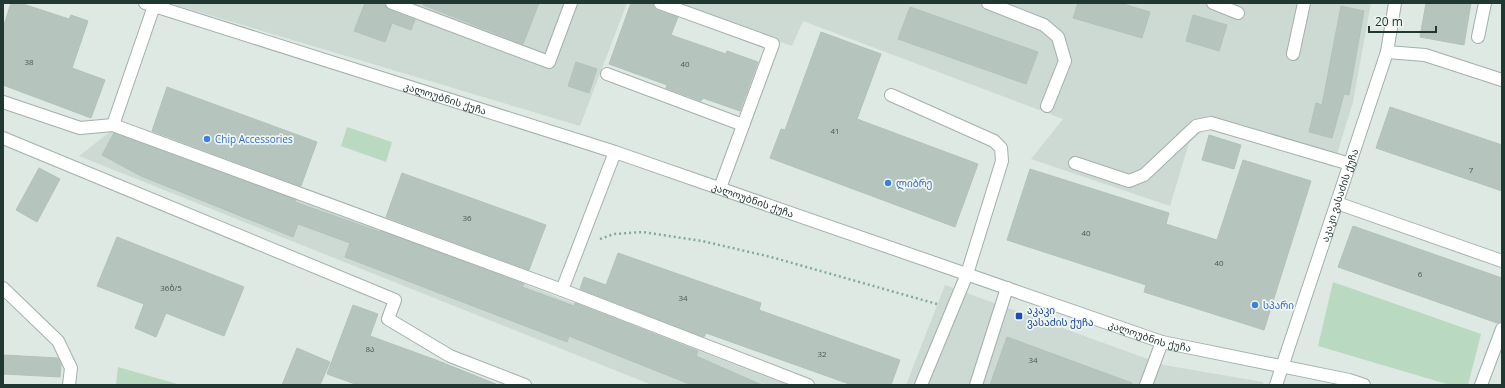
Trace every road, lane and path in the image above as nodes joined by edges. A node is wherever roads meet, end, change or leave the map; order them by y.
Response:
1 (392, 3) edge
2 (571, 3) edge
3 (660, 3) edge
4 (988, 3) edge
5 (1213, 3) edge
6 (1304, 3) edge
7 (1395, 3) edge
8 (1485, 3) edge
9 (149, 4) edge
10 (1238, 13) dead end
11 (1478, 37) dead end
12 (1387, 52) junction
13 (1293, 54) dead end
14 (607, 74) dead end
15 (1502, 80) edge
16 (892, 96) dead end
17 (3, 102) edge
18 (1047, 106) dead end
19 (113, 125) junction
20 (744, 125) junction
21 (3, 138) edge
22 (615, 152) junction
23 (1075, 163) dead end
24 (1350, 164) junction
25 (720, 188) junction
26 (1337, 203) junction
27 (578, 246) junction
28 (1502, 261) edge
29 (967, 274) junction
30 (3, 288) edge
31 (1007, 288) junction
32 (562, 290) junction
33 (953, 308) junction
34 (1502, 328) edge
35 (1162, 342) junction
36 (1282, 366) junction
37 (69, 385) edge
38 (525, 385) edge
39 (808, 385) edge
40 (922, 385) edge
41 (976, 385) edge
42 (1146, 385) edge
43 (1276, 385) edge
44 (1364, 385) edge
45 (1481, 385) edge

1 - 2 street
3 - 20 street
4 - 18 street
5 - 10 street
6 - 13 street
7 - 12 street, აკაკი ვასაძის ქუჩა
8 - 11 street
9 - 19 street
9 - 22 street, კალოუბნის ქუჩა
12 - 15 street
12 - 24 street, აკაკი ვასაძის ქუჩა
14 - 20 street
16 - 29 street
17 - 19 street
19 - 32 street
20 - 25 street
21 - 38 street
22 - 25 street, კალოუბნის ქუჩა
22 - 27 street
23 - 24 street
24 - 26 street, აკაკი ვასაძის ქუჩა
25 - 29 street, კალოუბნის ქუჩა
26 - 28 street
26 - 36 street, აკაკი ვასაძის ქუჩა
27 - 32 street
27 - 33 path
29 - 31 street, კალოუბნის ქუჩა
29 - 33 street
30 - 37 street
31 - 35 street, კალოუბნის ქუჩა
31 - 41 street
32 - 39 street
33 - 40 street
34 - 45 street
35 - 36 street, კალოუბნის ქუჩა
35 - 42 street
36 - 43 street, აკაკი ვასაძის ქუჩა
36 - 44 street, კალოუბნის ქუჩა

